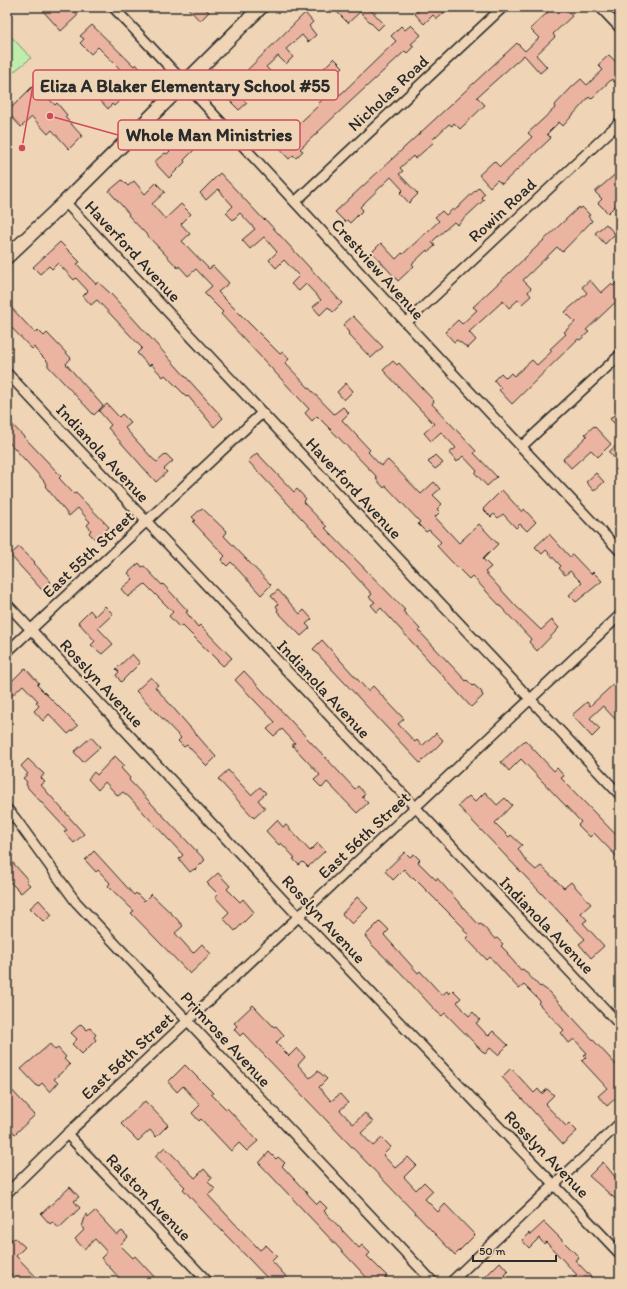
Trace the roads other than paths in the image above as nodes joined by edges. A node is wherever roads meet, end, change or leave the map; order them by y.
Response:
1 (113, 7) edge
2 (261, 7) edge
3 (503, 7) edge
4 (600, 7) edge
5 (620, 28) edge
6 (185, 83) junction
7 (620, 122) edge
8 (65, 202) junction
9 (295, 202) junction
10 (7, 257) edge
11 (406, 323) junction
12 (620, 355) edge
13 (7, 374) edge
14 (262, 413) junction
15 (521, 447) junction
16 (146, 522) junction
17 (620, 551) edge
18 (7, 604) edge
19 (620, 615) edge
20 (31, 630) junction
21 (7, 652) edge
22 (530, 700) junction
23 (620, 795) edge
24 (7, 808) edge
25 (415, 809) junction
26 (299, 917) junction
27 (188, 1021) junction
28 (620, 1025) edge
29 (620, 1123) edge
30 (67, 1134) junction
31 (554, 1185) junction
32 (7, 1192) edge
33 (620, 1254) edge
34 (208, 1282) edge
35 (433, 1282) edge
36 (451, 1282) edge

1 - 6 street, Crestview Avenue
2 - 6 street
3 - 9 street, Nicholas Road
4 - 5 street
6 - 8 street
6 - 9 street, Crestview Avenue
7 - 11 street, Rowin Road
8 - 10 street
8 - 14 street, Haverford Avenue
9 - 11 street, Crestview Avenue
11 - 15 street, Crestview Avenue
12 - 15 street
13 - 16 street, Indianola Avenue
14 - 16 street, East 55th Street
14 - 22 street, Haverford Avenue
15 - 17 street, Crestview Avenue
16 - 20 street, East 55th Street
16 - 25 street, Indianola Avenue
18 - 20 street, Rosslyn Avenue
19 - 22 street, East 56th Street
20 - 21 street, East 55th Street
20 - 26 street, Rosslyn Avenue
22 - 23 street, Haverford Avenue
22 - 25 street, East 56th Street
24 - 27 street, Primrose Avenue
25 - 26 street, East 56th Street
25 - 28 street, Indianola Avenue
26 - 27 street, East 56th Street
26 - 31 street, Rosslyn Avenue
27 - 30 street, East 56th Street
27 - 35 street, Primrose Avenue
29 - 31 street
30 - 32 street, East 56th Street
30 - 34 street, Ralston Avenue
31 - 33 street, Rosslyn Avenue
31 - 36 street

